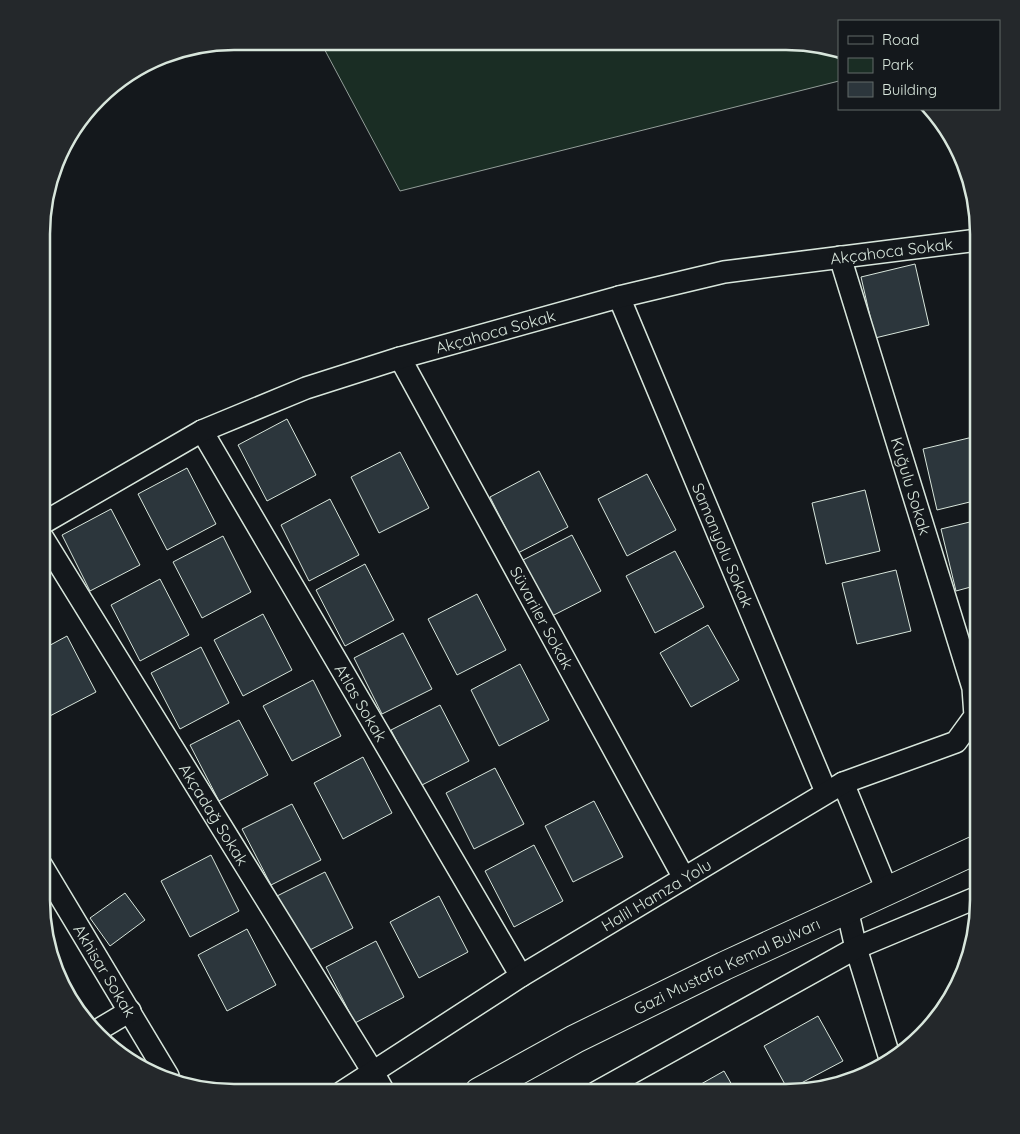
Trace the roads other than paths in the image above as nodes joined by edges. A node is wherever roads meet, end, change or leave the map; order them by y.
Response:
1 (970, 241) edge
2 (840, 256) junction
3 (619, 297) junction
4 (400, 358) junction
5 (202, 431) junction
6 (50, 519) edge
7 (50, 549) edge
8 (970, 678) edge
9 (970, 723) edge
10 (834, 788) junction
11 (970, 853) edge
12 (684, 878) junction
13 (50, 879) edge
14 (887, 890) junction
15 (970, 901) edge
16 (847, 909) junction
17 (856, 948) junction
18 (521, 976) junction
19 (130, 1011) junction
20 (102, 1028) edge
21 (888, 1053) edge
22 (165, 1070) edge
23 (373, 1072) junction
24 (354, 1084) edge
25 (380, 1084) edge
26 (493, 1084) edge
27 (611, 1084) edge

1 - 2 street, Akçahoca Sokak
2 - 3 street, Akçahoca Sokak
2 - 8 street, Kuğulu Sokak
3 - 4 street, Akçahoca Sokak
3 - 10 street, Samanyolu Sokak
4 - 5 street, Akçahoca Sokak
4 - 12 street, Süvariler Sokak
5 - 6 street, Akçahoca Sokak
5 - 18 street, Atlas Sokak
7 - 23 street, Akçadağ Sokak
9 - 10 street, Halil Hamza Yolu
10 - 12 street, Halil Hamza Yolu
10 - 14 street, Samanyolu Sokak
11 - 14 main road, Gazi Mustafa Kemal Bulvarı
12 - 18 street, Halil Hamza Yolu
13 - 19 street, Akhisar Sokak
14 - 16 main road, Gazi Mustafa Kemal Bulvarı
15 - 17 street
16 - 17 street
16 - 26 main road, Gazi Mustafa Kemal Bulvarı
17 - 21 street
17 - 27 street
18 - 23 street, Halil Hamza Yolu
19 - 20 street
19 - 22 street, Akhisar Sokak
23 - 24 street, Halil Hamza Yolu
23 - 25 street, Akçadağ Sokak

